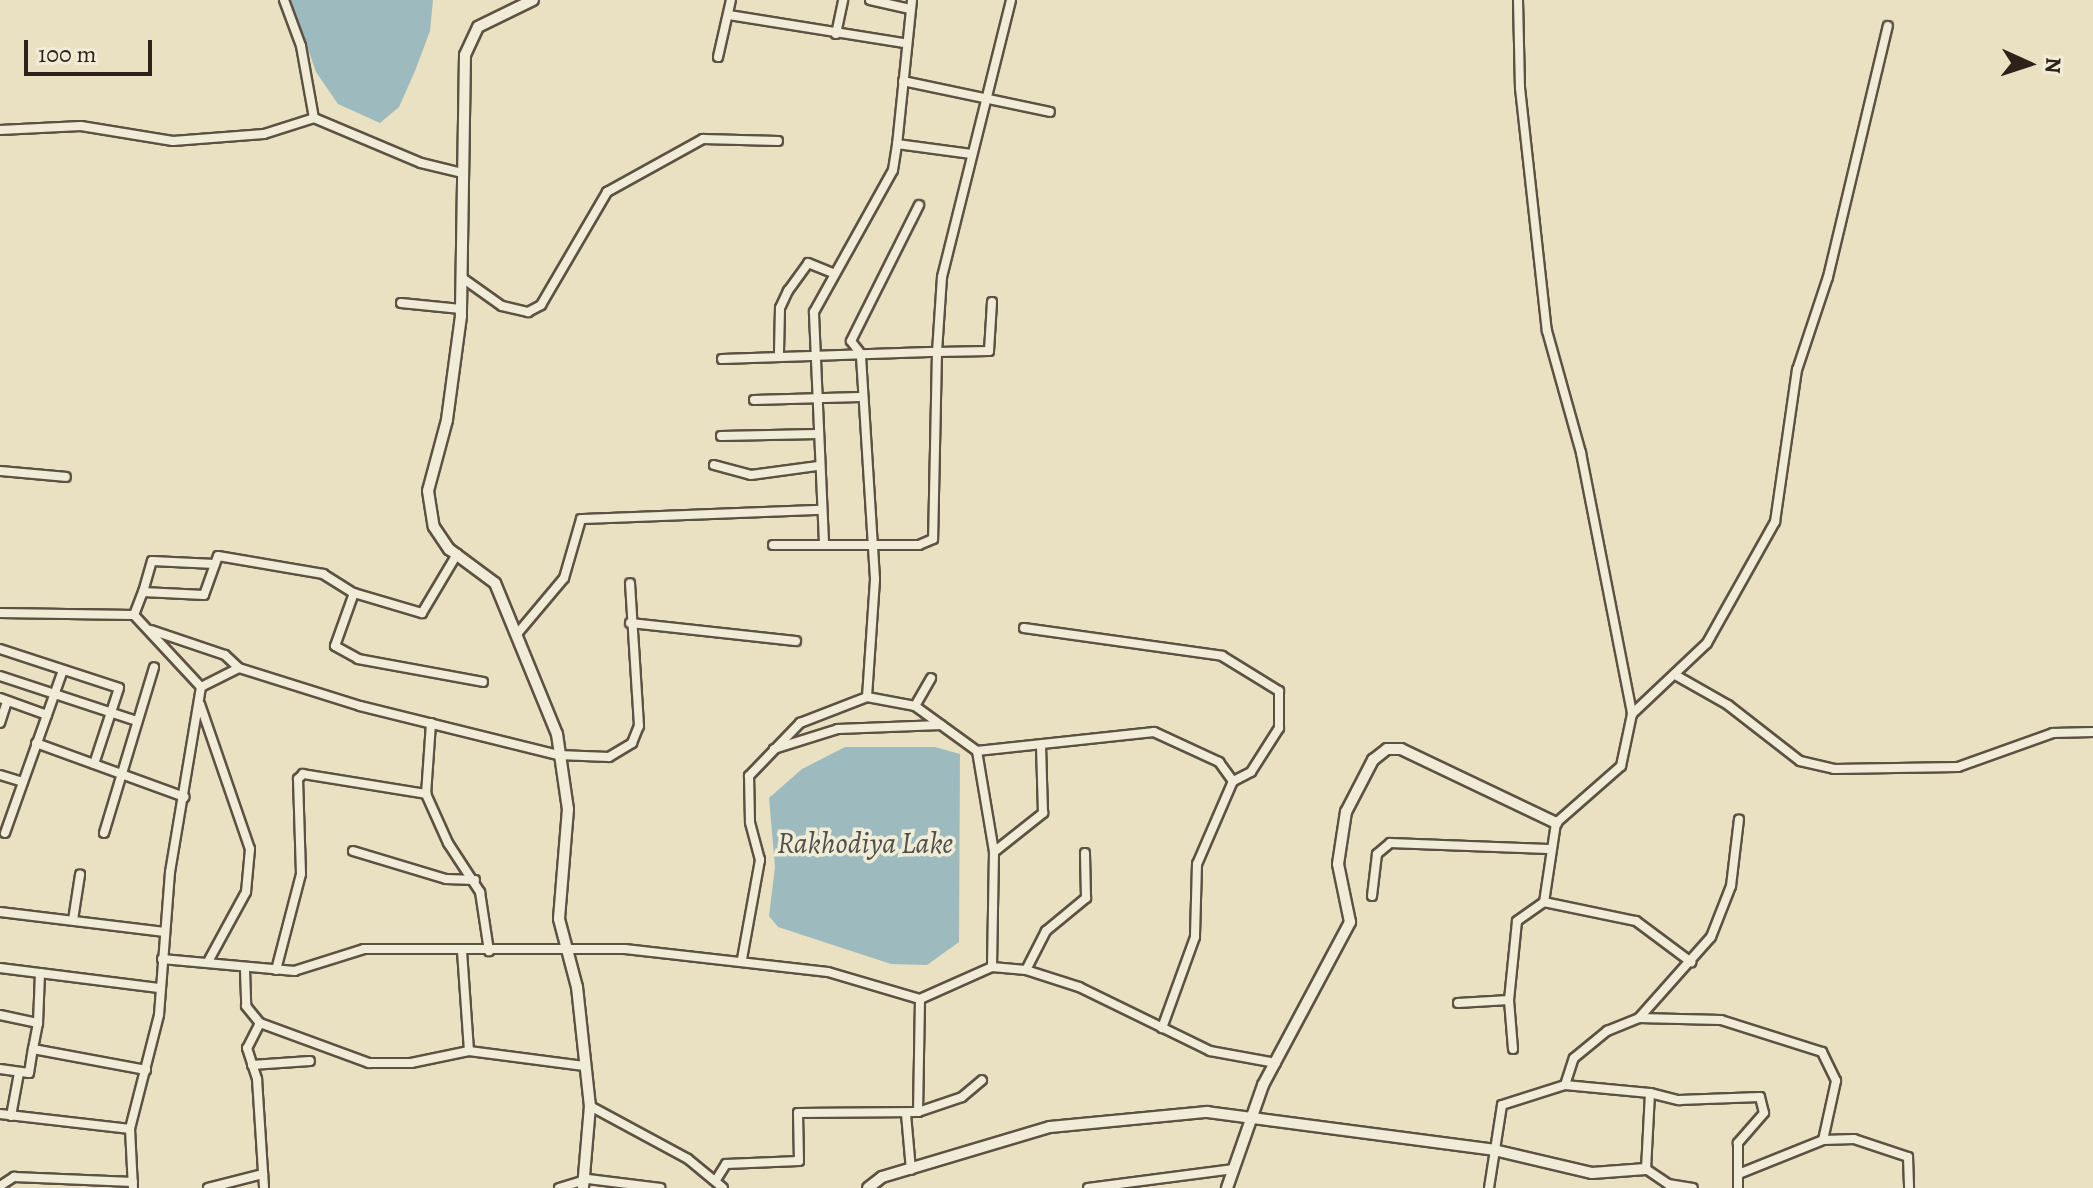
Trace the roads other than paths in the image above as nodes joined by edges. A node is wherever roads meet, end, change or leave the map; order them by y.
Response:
1 (284, 0) edge
2 (533, 0) edge
3 (731, 0) edge
4 (843, 0) edge
5 (870, 0) edge
6 (1011, 0) edge
7 (1518, 0) edge
8 (911, 4) edge
9 (729, 15) junction
10 (1888, 26) dead end
11 (836, 34) junction
12 (903, 43) junction
13 (718, 57) dead end
14 (903, 81) junction
15 (990, 96) junction
16 (1050, 112) dead end
17 (314, 118) junction
18 (0, 130) edge
19 (778, 141) dead end
20 (897, 144) junction
21 (971, 154) junction
22 (462, 173) junction
23 (919, 205) dead end
24 (835, 274) junction
25 (461, 277) junction
26 (992, 302) dead end
27 (401, 303) dead end
28 (461, 309) junction
29 (779, 352) junction
30 (812, 352) junction
31 (937, 352) junction
32 (861, 354) junction
33 (722, 359) dead end
34 (860, 397) junction
35 (815, 399) junction
36 (754, 400) dead end
37 (818, 434) junction
38 (721, 436) dead end
39 (714, 465) dead end
40 (818, 466) junction
41 (0, 471) edge
42 (66, 477) dead end
43 (818, 510) junction
44 (824, 543) junction
45 (773, 545) dead end
46 (873, 545) junction
47 (457, 554) junction
48 (215, 564) junction
49 (630, 583) dead end
50 (143, 592) junction
51 (354, 593) junction
52 (0, 613) edge
53 (134, 615) junction
54 (630, 623) junction
55 (147, 628) junction
56 (1024, 628) dead end
57 (517, 634) junction
58 (796, 641) dead end
59 (0, 649) edge
60 (154, 667) dead end
61 (239, 668) junction
62 (63, 670) junction
63 (0, 676) edge
64 (1677, 676) junction
65 (931, 678) dead end
66 (483, 682) dead end
67 (201, 687) junction
68 (54, 694) junction
69 (867, 697) junction
70 (4, 700) edge
71 (199, 702) junction
72 (915, 706) junction
73 (111, 712) junction
74 (1632, 714) junction
75 (47, 715) junction
76 (137, 721) junction
77 (0, 723) edge
78 (431, 723) junction
79 (942, 725) junction
80 (2093, 732) edge
81 (36, 743) junction
82 (1041, 747) junction
83 (773, 749) junction
84 (977, 751) junction
85 (558, 755) junction
86 (94, 764) junction
87 (121, 774) junction
88 (0, 775) edge
89 (1233, 781) junction
90 (23, 782) junction
91 (426, 794) junction
92 (184, 797) junction
93 (1739, 819) dead end
94 (1556, 823) junction
95 (5, 833) dead end
96 (104, 833) dead end
97 (1548, 849) junction
98 (353, 851) dead end
99 (994, 852) junction
100 (1085, 853) dead end
101 (80, 875) dead end
102 (475, 880) junction
103 (1372, 896) dead end
104 (1544, 902) junction
105 (0, 912) edge
106 (73, 920) junction
107 (165, 932) junction
108 (462, 951) junction
109 (489, 951) junction
110 (570, 951) junction
111 (162, 959) junction
112 (742, 959) junction
113 (209, 960) junction
114 (1691, 962) junction
115 (992, 967) junction
116 (0, 968) edge
117 (245, 970) junction
118 (276, 970) junction
119 (1026, 970) junction
120 (40, 973) junction
121 (159, 988) junction
122 (920, 999) junction
123 (1509, 1000) junction
124 (1458, 1003) dead end
125 (0, 1015) edge
126 (1639, 1018) junction
127 (38, 1023) junction
128 (260, 1023) junction
129 (1162, 1028) junction
130 (33, 1049) junction
131 (1513, 1049) dead end
132 (469, 1051) junction
133 (310, 1061) dead end
134 (1276, 1063) junction
135 (252, 1065) junction
136 (584, 1066) junction
137 (0, 1069) edge
138 (146, 1070) junction
139 (19, 1073) junction
140 (982, 1080) dead end
141 (1565, 1085) junction
142 (1650, 1093) junction
143 (590, 1106) junction
144 (918, 1112) junction
145 (0, 1114) edge
146 (906, 1114) junction
147 (11, 1116) junction
148 (1251, 1121) junction
149 (130, 1129) junction
150 (1823, 1140) junction
151 (1494, 1150) junction
152 (1234, 1169) junction
153 (1646, 1169) junction
154 (911, 1170) junction
155 (1741, 1173) junction
156 (263, 1174) junction
157 (716, 1180) junction
158 (585, 1184) edge
159 (133, 1185) edge
160 (0, 1186) edge
161 (208, 1188) edge
162 (264, 1188) edge
163 (559, 1188) edge
164 (660, 1188) edge
165 (723, 1188) edge
166 (868, 1188) edge
167 (1088, 1188) edge
168 (1227, 1188) edge
169 (1489, 1188) edge
170 (1693, 1188) edge
171 (1738, 1188) edge
172 (1909, 1188) edge

1 - 17 street
2 - 22 street
3 - 9 street
4 - 11 street
5 - 8 street
6 - 15 street
7 - 74 street
8 - 12 street
9 - 11 street
9 - 13 street
10 - 64 street
11 - 12 street
12 - 14 street
14 - 15 street
14 - 20 street
15 - 16 street
15 - 21 street
17 - 18 street
17 - 22 street
19 - 25 street
20 - 21 street
20 - 24 street
21 - 31 street
22 - 25 street
23 - 32 street
24 - 29 street
24 - 30 street
25 - 28 street
26 - 31 street
27 - 28 street
28 - 47 street
29 - 30 street
29 - 33 street
30 - 32 street
30 - 35 street
31 - 32 street
31 - 46 street
32 - 34 street
34 - 35 street
34 - 46 street
35 - 36 street
35 - 37 street
37 - 38 street
37 - 40 street
39 - 40 street
40 - 43 street
41 - 42 street
43 - 44 street
43 - 57 street
44 - 45 street
44 - 46 street
46 - 69 street
47 - 51 street
47 - 57 street
48 - 50 street
48 - 50 street
48 - 51 street
49 - 54 street
50 - 53 street
51 - 66 street
52 - 53 street
53 - 55 street
54 - 58 street
54 - 85 street
55 - 61 street
55 - 67 street
56 - 89 street
57 - 85 street
59 - 62 street
60 - 76 street
61 - 67 street
61 - 78 street
62 - 68 street
62 - 73 street
63 - 68 street
64 - 74 street
64 - 80 street
65 - 72 street
67 - 71 street
68 - 73 street
68 - 75 street
69 - 72 street
69 - 83 street
70 - 75 street
70 - 77 street
71 - 92 street
71 - 113 street
72 - 79 street
73 - 76 street
73 - 86 street
74 - 94 street
75 - 81 street
76 - 87 street
78 - 85 street
78 - 91 street
79 - 83 street
79 - 84 street
81 - 86 street
81 - 90 street
82 - 84 street
82 - 89 street
82 - 99 street
83 - 112 street
84 - 99 street
85 - 110 street
86 - 87 street
87 - 92 street
87 - 96 street
88 - 90 street
89 - 129 street
90 - 95 street
91 - 102 street
91 - 118 street
92 - 107 street
93 - 114 street
94 - 97 street
94 - 134 street
97 - 103 street
97 - 104 street
98 - 102 street
99 - 115 street
100 - 119 street
101 - 106 street
102 - 109 street
104 - 114 street
104 - 123 street
105 - 106 street
106 - 107 street
107 - 111 street
108 - 109 street
108 - 118 street
108 - 132 street
109 - 110 street
110 - 112 street
110 - 136 street
111 - 113 street
111 - 121 street
112 - 122 street
113 - 117 street
114 - 126 street
115 - 119 street
115 - 122 street
116 - 120 street
117 - 118 street
117 - 128 street
119 - 129 street
120 - 121 street
120 - 127 street
121 - 138 street
122 - 144 street
123 - 124 street
123 - 131 street
125 - 127 street
126 - 141 street
126 - 150 street
127 - 130 street
128 - 132 street
128 - 135 street
129 - 134 street
130 - 138 street
130 - 139 street
132 - 136 street
133 - 135 street
134 - 148 street
135 - 156 street
136 - 143 street
137 - 139 street
138 - 149 street
139 - 147 street
140 - 144 street
141 - 142 street
141 - 151 street
142 - 153 street
142 - 155 street
143 - 157 street
143 - 158 street
144 - 146 street
145 - 147 street
146 - 154 street
146 - 157 street
147 - 149 street
148 - 151 street
148 - 152 street
148 - 154 street
149 - 159 street
150 - 155 street
150 - 172 street
151 - 153 street
151 - 169 street
152 - 167 street
152 - 168 street
153 - 170 street
154 - 166 street
155 - 171 street
156 - 161 street
156 - 162 street
157 - 165 street
158 - 163 street
158 - 164 street
159 - 160 street

